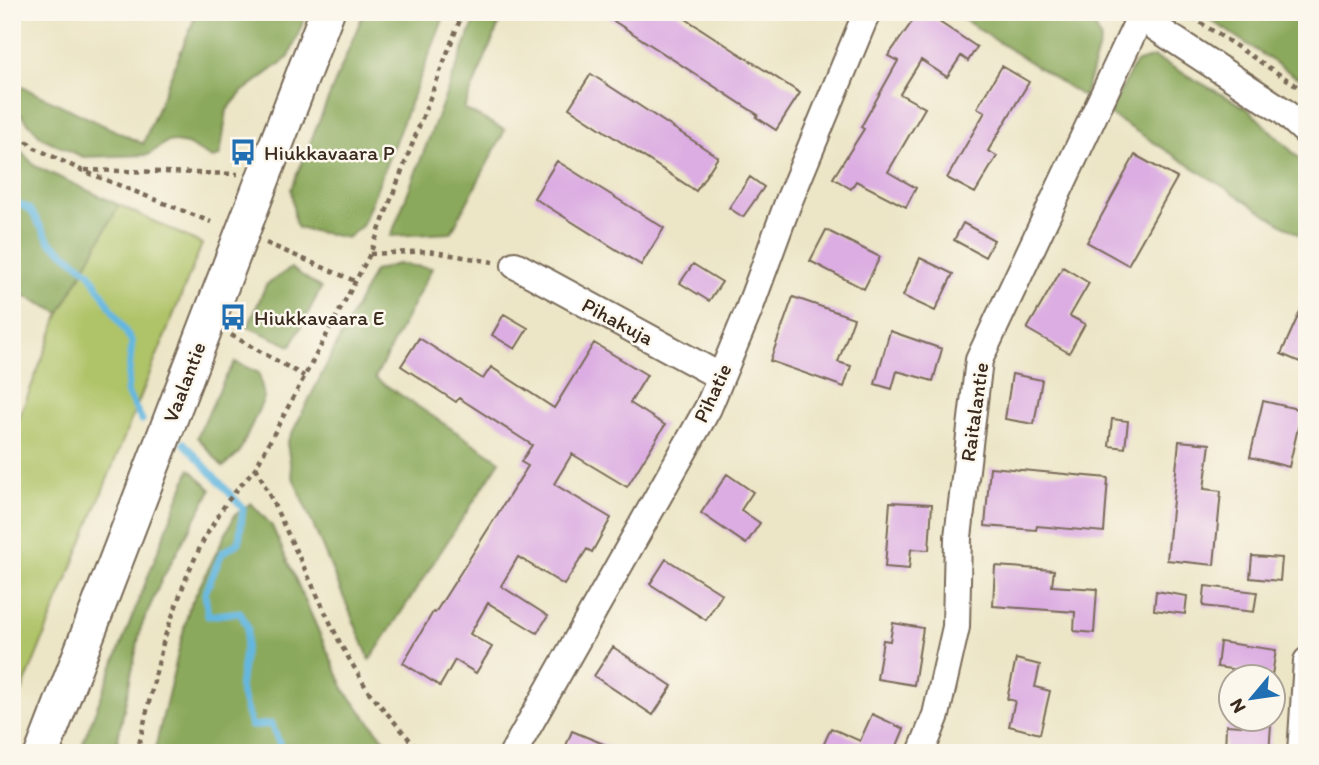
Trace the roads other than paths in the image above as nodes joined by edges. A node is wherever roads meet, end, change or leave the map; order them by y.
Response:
1 (327, 12) edge
2 (867, 12) edge
3 (1136, 15) edge
4 (1307, 132) edge
5 (515, 265) road end
6 (720, 377) junction
7 (1307, 661) edge
8 (42, 753) edge
9 (513, 753) edge
10 (921, 753) edge
11 (1301, 753) edge

1 - 8 street, Vaalantie
2 - 6 street, Pihatie
3 - 4 street
3 - 10 street, Raitalantie
5 - 6 street, Pihakuja
6 - 9 street, Pihatie
7 - 11 street

